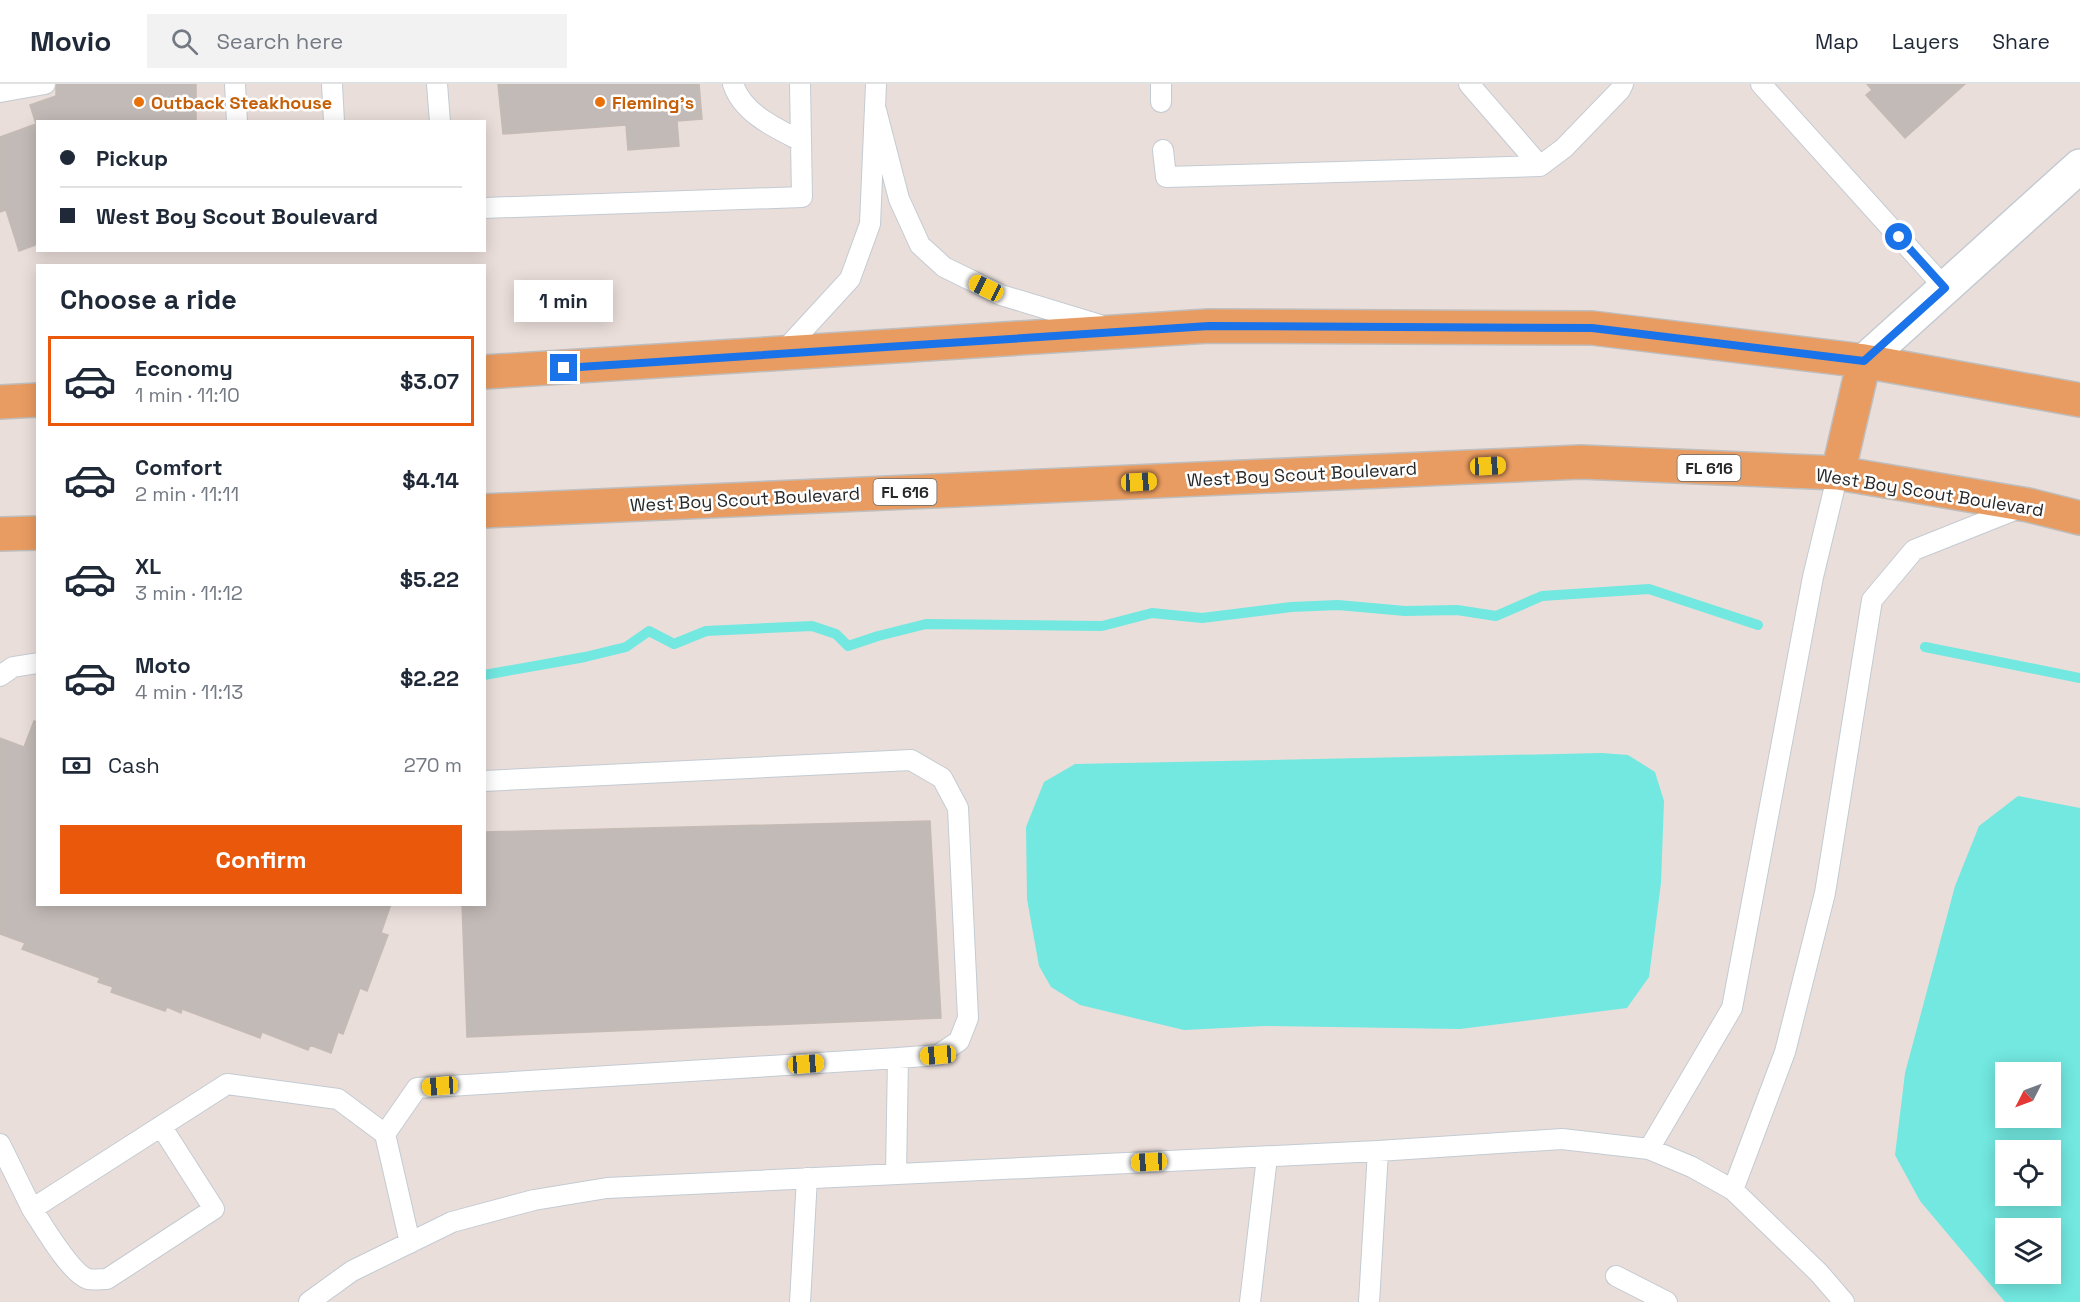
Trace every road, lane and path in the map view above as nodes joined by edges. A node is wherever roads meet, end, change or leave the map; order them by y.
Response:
1 (45, 84) edge
2 (235, 84) edge
3 (332, 84) edge
4 (437, 84) edge
5 (733, 84) edge
6 (800, 84) edge
7 (876, 84) edge
8 (1469, 84) edge
9 (1761, 84) edge
10 (1619, 86) edge
11 (0, 92) edge
12 (876, 110) junction
13 (237, 120) edge
14 (334, 120) edge
15 (440, 120) edge
16 (801, 141) junction
17 (1164, 150) dead end
18 (1540, 166) junction
19 (2080, 166) edge
20 (486, 208) edge
21 (1945, 288) junction
22 (1122, 332) junction
23 (782, 353) junction
24 (1864, 361) junction
25 (486, 372) edge
26 (2080, 400) edge
27 (1838, 473) junction
28 (2028, 505) junction
29 (486, 512) edge
30 (2080, 518) edge
31 (36, 533) edge
32 (0, 534) edge
33 (36, 663) edge
34 (0, 676) edge
35 (486, 782) edge
36 (898, 1058) junction
37 (161, 1126) junction
38 (385, 1134) junction
39 (0, 1144) edge
40 (1648, 1149) junction
41 (1378, 1152) junction
42 (1267, 1157) junction
43 (896, 1174) junction
44 (807, 1178) junction
45 (1733, 1190) junction
46 (32, 1209) junction
47 (410, 1243) junction
48 (1616, 1276) dead end
49 (309, 1302) edge
50 (800, 1302) edge
51 (1250, 1302) edge
52 (1369, 1302) edge
53 (1667, 1302) edge
54 (1844, 1302) edge

1 - 11 lane
2 - 13 lane
3 - 14 lane
4 - 15 lane
5 - 16 lane
6 - 16 lane
7 - 12 lane
8 - 18 lane
9 - 21 lane
10 - 18 lane
12 - 22 lane
12 - 23 lane
16 - 20 lane
17 - 18 lane
19 - 21 street
21 - 24 street
22 - 23 main road
22 - 24 main road
23 - 25 main road
24 - 26 main road
24 - 27 main road
27 - 28 main road, West Boy Scout Boulevard / FL 616
27 - 29 main road, West Boy Scout Boulevard / FL 616
27 - 40 lane
28 - 30 main road, West Boy Scout Boulevard / FL 616
28 - 45 lane
31 - 32 main road
33 - 34 lane
35 - 36 lane
36 - 38 lane
36 - 43 lane
37 - 38 lane
37 - 46 lane
37 - 46 lane
38 - 47 lane
39 - 46 lane
40 - 41 lane
40 - 45 lane
41 - 42 lane
41 - 52 lane
42 - 43 lane
42 - 51 lane
43 - 44 lane
44 - 47 lane
44 - 50 lane
45 - 54 lane
47 - 49 lane
48 - 53 lane

